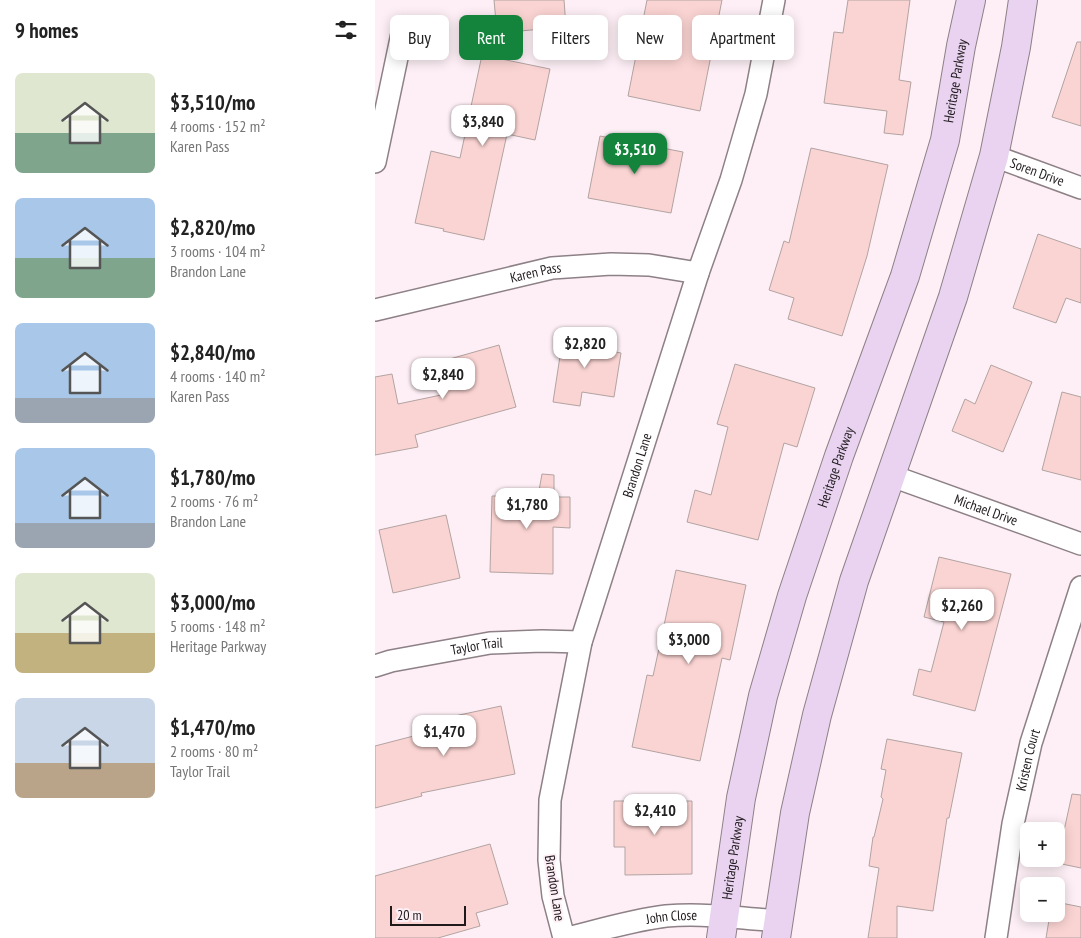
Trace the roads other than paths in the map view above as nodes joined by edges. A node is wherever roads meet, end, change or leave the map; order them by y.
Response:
1 (774, 0) edge
2 (971, 0) edge
3 (1023, 0) edge
4 (396, 60) edge
5 (994, 156) junction
6 (375, 162) edge
7 (1081, 188) edge
8 (698, 273) junction
9 (375, 310) edge
10 (892, 476) junction
11 (1081, 544) edge
12 (1081, 587) edge
13 (581, 642) junction
14 (375, 666) edge
15 (722, 927) edge
16 (777, 929) edge
17 (564, 938) edge
18 (568, 938) edge
19 (996, 938) edge

1 - 8 street, Brandon Lane
2 - 15 main road, Heritage Parkway
3 - 5 main road
4 - 6 street
5 - 7 street, Soren Drive
5 - 10 main road
8 - 9 street, Karen Pass
8 - 13 street, Brandon Lane
10 - 11 street, Michael Drive
10 - 16 main road
12 - 19 street, Kristen Court
13 - 14 street, Taylor Trail
13 - 17 street, Brandon Lane
15 - 16 street, John Close
15 - 18 street, John Close

